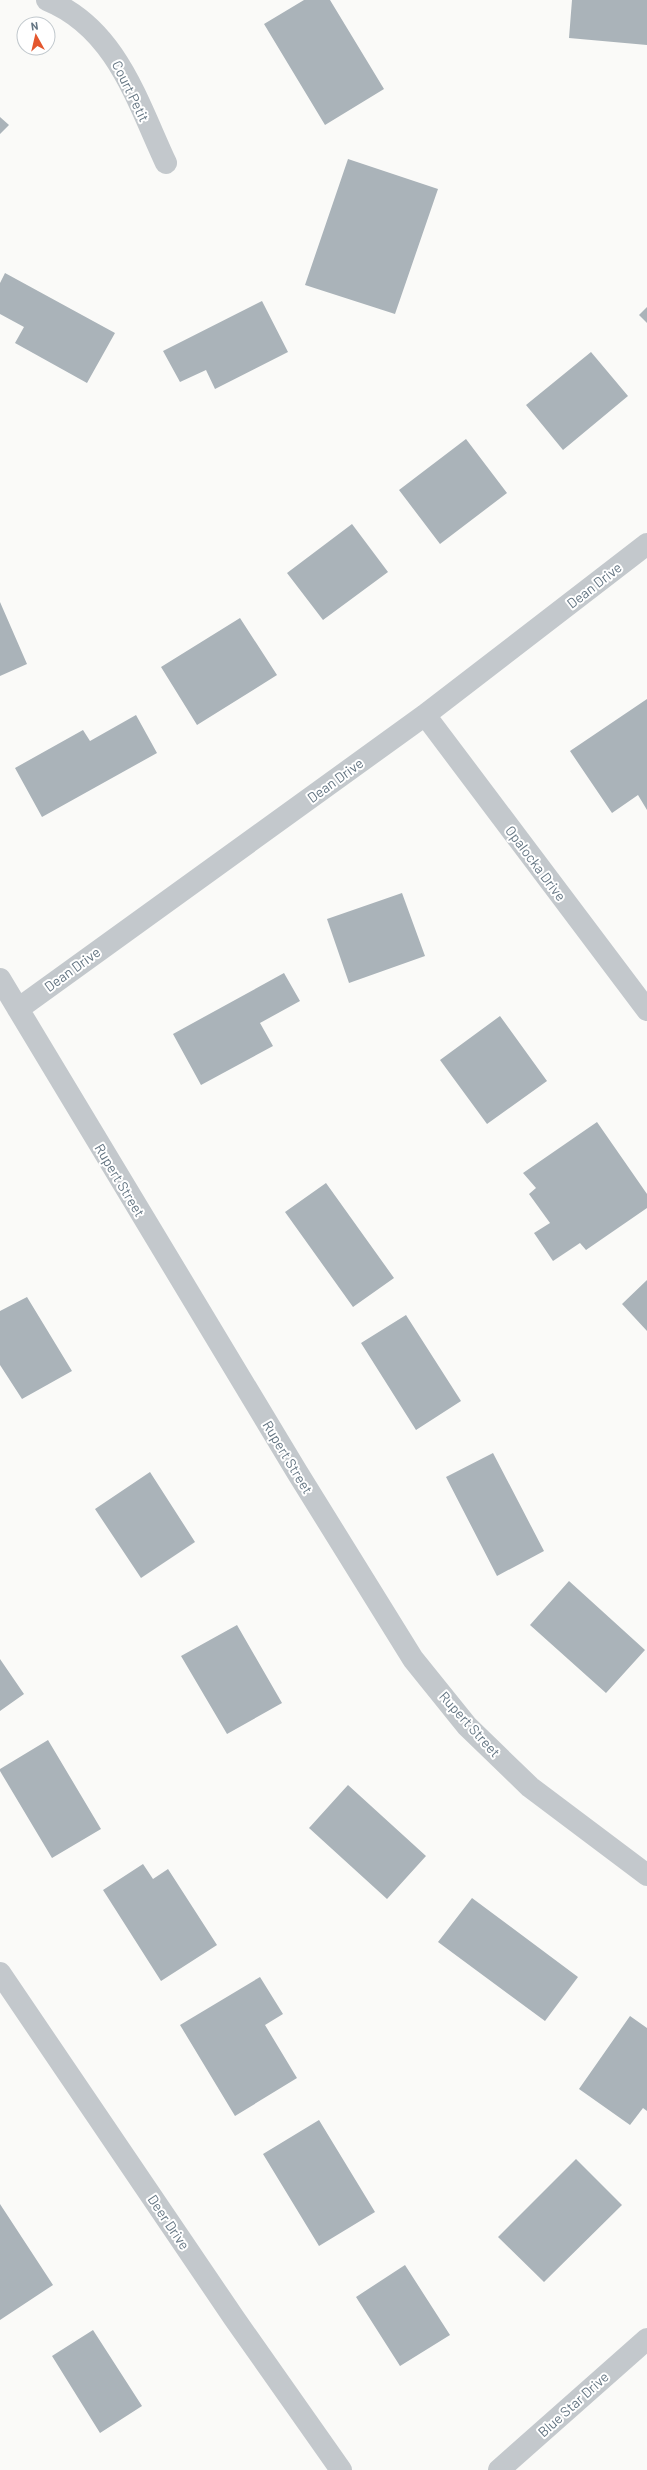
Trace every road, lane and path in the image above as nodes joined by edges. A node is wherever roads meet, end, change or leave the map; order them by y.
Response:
1 (47, 0) edge
2 (166, 163) dead end
3 (647, 544) edge
4 (425, 715) junction
5 (0, 979) edge
6 (18, 1009) junction
7 (647, 1010) edge
8 (647, 1875) edge
9 (0, 1973) edge
10 (647, 2339) edge
11 (341, 2470) edge
12 (499, 2470) edge

1 - 2 street, Court Petit
3 - 4 street, Dean Drive
4 - 6 street, Dean Drive
4 - 7 street, Opalocka Drive
5 - 6 street, Rupert Street
6 - 8 street, Rupert Street
9 - 11 street, Deer Drive
10 - 12 street, Blue Star Drive

